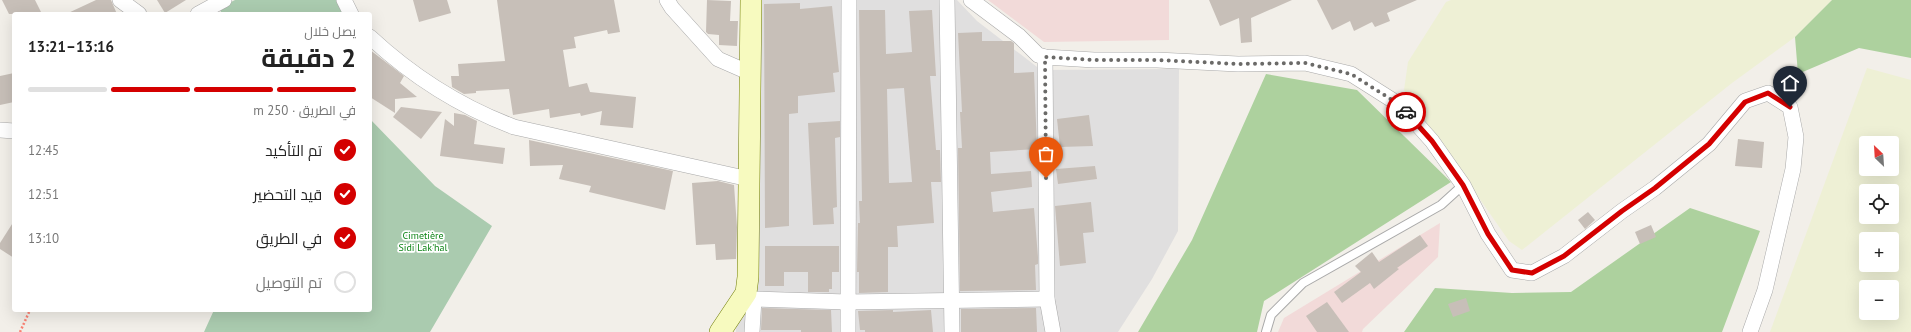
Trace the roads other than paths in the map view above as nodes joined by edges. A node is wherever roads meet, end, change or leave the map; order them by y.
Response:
1 (120, 0) edge
2 (224, 0) edge
3 (344, 0) edge
4 (667, 0) edge
5 (751, 0) edge
6 (763, 0) edge
7 (849, 0) edge
8 (947, 0) edge
9 (971, 0) edge
10 (136, 12) edge
11 (202, 12) edge
12 (350, 12) edge
13 (372, 39) edge
14 (1045, 57) junction
15 (750, 73) junction
16 (0, 130) edge
17 (12, 131) edge
18 (749, 179) junction
19 (1463, 185) junction
20 (754, 299) junction
21 (1047, 299) junction
22 (952, 300) junction
23 (847, 302) junction
24 (720, 332) edge
25 (730, 332) edge
26 (752, 332) edge
27 (848, 332) edge
28 (952, 332) edge
29 (1053, 332) edge
30 (1266, 332) edge
31 (1750, 332) edge

1 - 10 street
2 - 11 street
3 - 12 street
4 - 15 street
5 - 15 main road
6 - 20 main road
7 - 23 street
8 - 22 street
9 - 14 street
13 - 18 street
14 - 19 street
14 - 21 street
15 - 18 main road
16 - 17 street
18 - 24 main road
19 - 30 lane
19 - 31 street
20 - 23 street
20 - 25 main road
20 - 26 street
21 - 22 street
21 - 29 street
22 - 23 street
22 - 28 street
23 - 27 street

